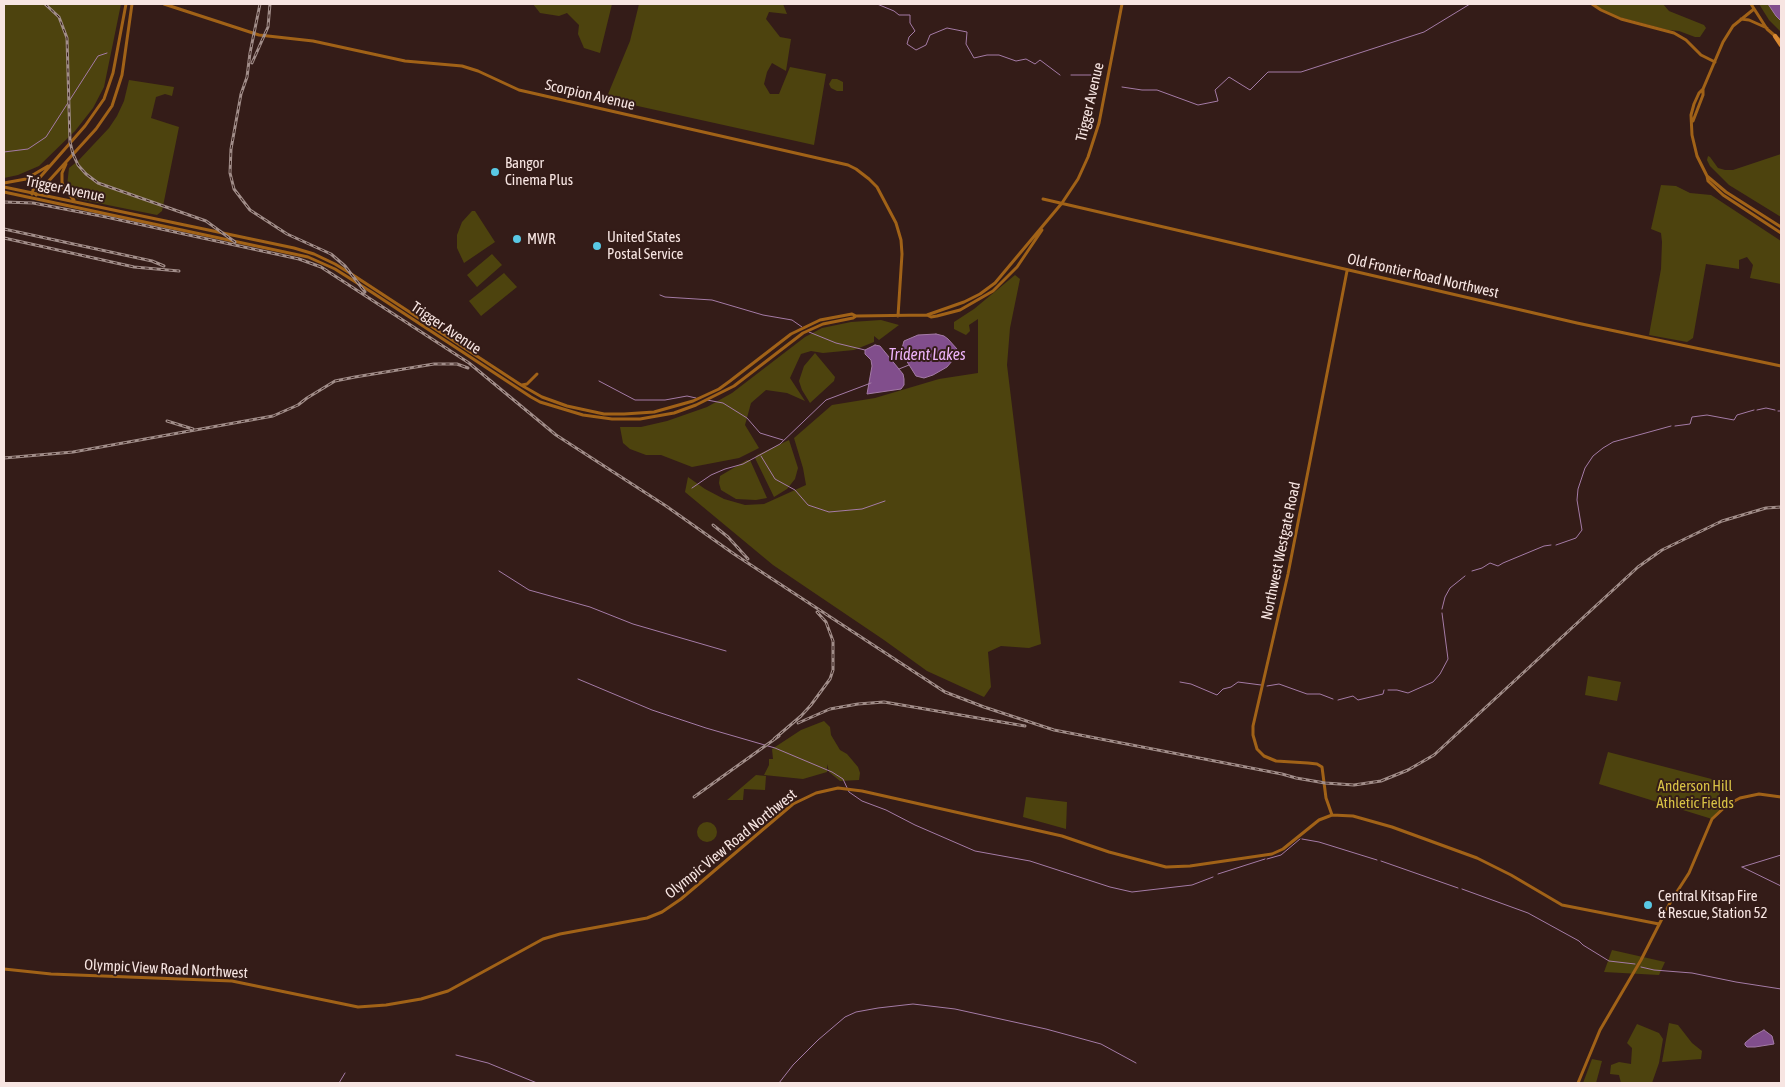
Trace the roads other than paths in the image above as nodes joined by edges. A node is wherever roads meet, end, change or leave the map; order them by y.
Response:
1 (126, 4) edge
2 (132, 4) edge
3 (164, 4) edge
4 (1122, 4) edge
5 (1592, 4) edge
6 (1751, 4) edge
7 (1754, 9) junction
8 (1741, 19) junction
9 (1767, 29) junction
10 (1775, 36) joint
11 (1781, 43) edge
12 (1715, 62) junction
13 (70, 158) junction
14 (54, 161) junction
15 (1708, 176) junction
16 (4, 185) edge
17 (4, 192) edge
18 (34, 196) junction
19 (1043, 199) dead end
20 (76, 202) junction
21 (1062, 203) junction
22 (1046, 223) junction
23 (1781, 227) edge
24 (1781, 233) edge
25 (1010, 266) junction
26 (1015, 270) junction
27 (1347, 271) junction
28 (926, 315) junction
29 (856, 316) junction
30 (898, 316) junction
31 (1781, 366) edge
32 (537, 374) dead end
33 (522, 386) junction
34 (1781, 797) edge
35 (1332, 815) junction
36 (1659, 924) junction
37 (4, 969) edge
38 (1578, 1083) edge

1 - 14 main road
2 - 13 main road
3 - 30 main road, Scorpion Avenue
4 - 21 main road, Trigger Avenue
5 - 12 main road
6 - 7 main road
7 - 8 main road
7 - 9 main road
8 - 9 main road
8 - 12 main road
9 - 10 main road
10 - 11 highway
12 - 15 main road
13 - 18 main road
13 - 20 main road
14 - 16 main road
14 - 18 main road
15 - 23 main road
15 - 24 main road
16 - 18 main road, Trigger Avenue
17 - 18 main road, Trigger Avenue
18 - 20 main road, Trigger Avenue
18 - 29 main road, Trigger Avenue
19 - 21 main road, Old Frontier Road Northwest
20 - 33 main road, Trigger Avenue
21 - 22 main road, Trigger Avenue
21 - 27 main road, Old Frontier Road Northwest
22 - 25 main road, Trigger Avenue
22 - 26 main road, Trigger Avenue
25 - 26 main road
25 - 28 main road, Trigger Avenue
26 - 28 main road, Trigger Avenue
27 - 31 main road, Old Frontier Road Northwest
27 - 35 main road, Northwest Westgate Road
28 - 30 main road, Trigger Avenue
29 - 30 main road, Trigger Avenue
29 - 33 main road, Trigger Avenue
32 - 33 main road
34 - 36 main road
35 - 36 main road
35 - 37 main road, Olympic View Road Northwest
36 - 38 main road

